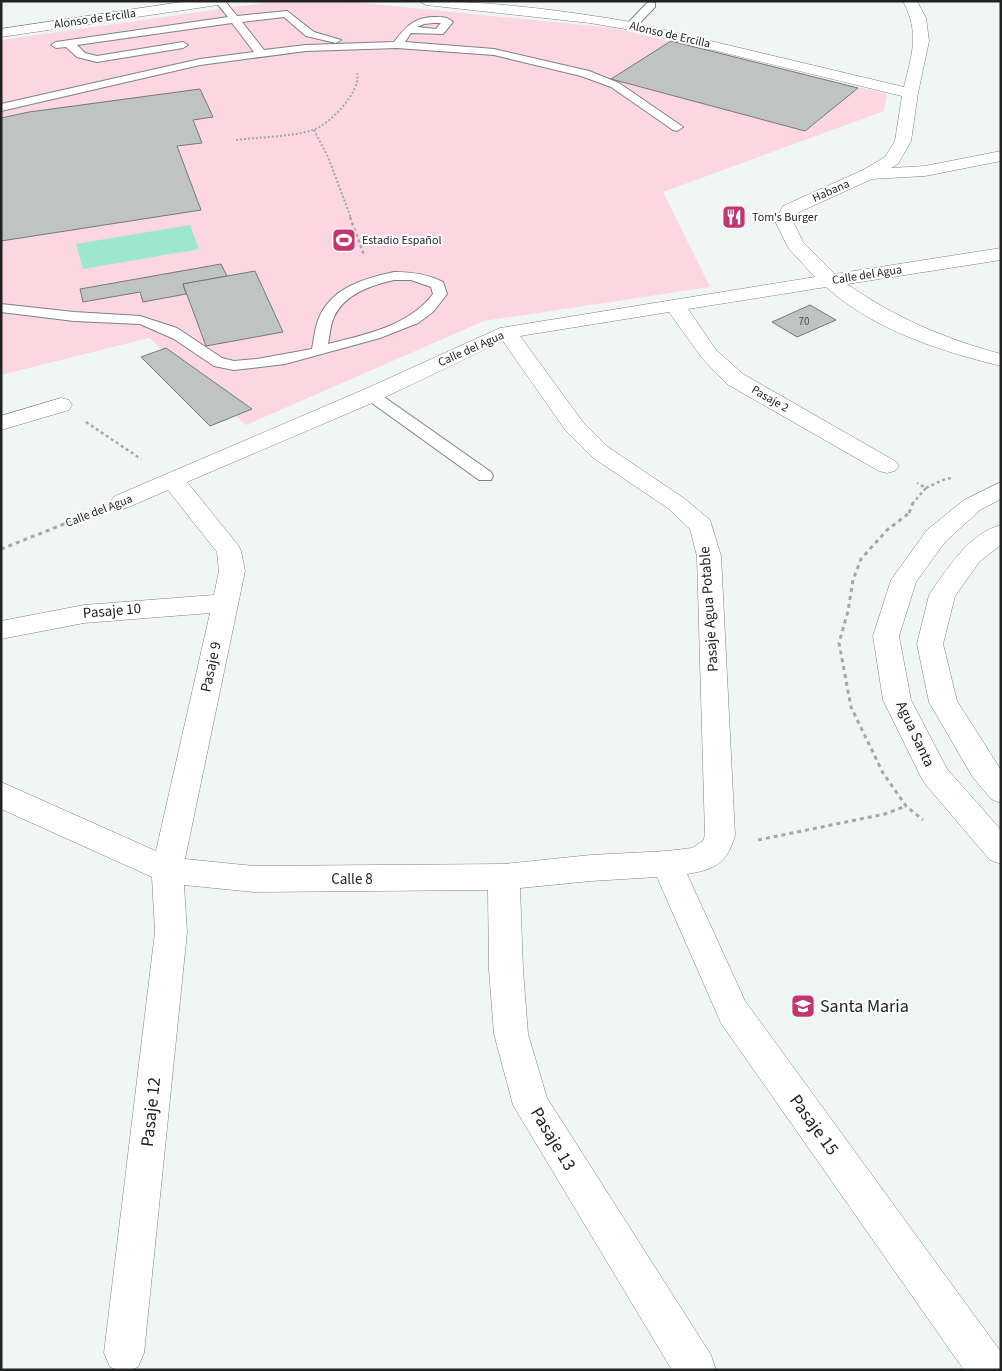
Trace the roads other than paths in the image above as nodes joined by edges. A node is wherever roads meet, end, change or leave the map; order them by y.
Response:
1 (219, 1) edge
2 (426, 1) edge
3 (910, 1) edge
4 (464, 3) edge
5 (651, 5) dead end
6 (230, 20) junction
7 (630, 26) junction
8 (410, 30) dead end
9 (1, 33) edge
10 (69, 44) junction
11 (183, 45) junction
12 (357, 45) junction
13 (397, 45) junction
14 (56, 46) dead end
15 (261, 53) junction
16 (173, 68) junction
17 (910, 93) junction
18 (1, 108) edge
19 (677, 127) dead end
20 (1001, 156) edge
21 (869, 174) junction
22 (1001, 254) edge
23 (831, 281) junction
24 (675, 306) junction
25 (1, 308) edge
26 (507, 332) junction
27 (319, 350) junction
28 (1001, 360) edge
29 (371, 395) junction
30 (61, 405) road end
31 (1, 423) edge
32 (887, 466) dead end
33 (485, 476) dead end
34 (173, 481) junction
35 (1001, 489) edge
36 (123, 502) road end
37 (1001, 533) edge
38 (224, 603) junction
39 (1, 630) edge
40 (1001, 791) edge
41 (9, 807) edge
42 (716, 849) joint
43 (1001, 850) edge
44 (667, 864) junction
45 (167, 870) junction
46 (504, 877) junction
47 (124, 1353) dead end
48 (696, 1370) edge
49 (989, 1370) edge

1 - 6 lane
1 - 9 street, Alonso de Ercilla
2 - 4 street, Alonso de Ercilla
3 - 17 street, Habana
4 - 7 street, Alonso de Ercilla
5 - 7 lane
6 - 10 lane
6 - 11 lane
6 - 12 lane
6 - 15 lane
7 - 17 street, Alonso de Ercilla
8 - 13 lane
10 - 11 lane
10 - 14 lane
11 - 16 lane
12 - 13 lane
12 - 15 lane
13 - 19 lane
15 - 16 lane
16 - 18 lane
17 - 21 street, Habana
20 - 21 street
21 - 23 street, Habana
22 - 23 street, Calle del Agua
23 - 24 street, Calle del Agua
23 - 28 street, Habana
24 - 26 street, Calle del Agua
24 - 32 street, Pasaje 2
25 - 27 lane
26 - 29 street, Calle del Agua
26 - 42 street, Pasaje Agua Potable
27 - 27 lane
29 - 33 lane
29 - 34 street, Calle del Agua
30 - 31 street
34 - 36 street, Calle del Agua
34 - 38 street, Pasaje 9
35 - 43 street, Agua Santa
37 - 40 street
38 - 39 street, Pasaje 10
38 - 45 street, Pasaje 9
41 - 45 street, Calle 8
42 - 44 street, Calle 8
44 - 46 street, Calle 8
44 - 49 street, Pasaje 15
45 - 46 street, Calle 8
45 - 47 street, Pasaje 12
46 - 48 street, Pasaje 13

